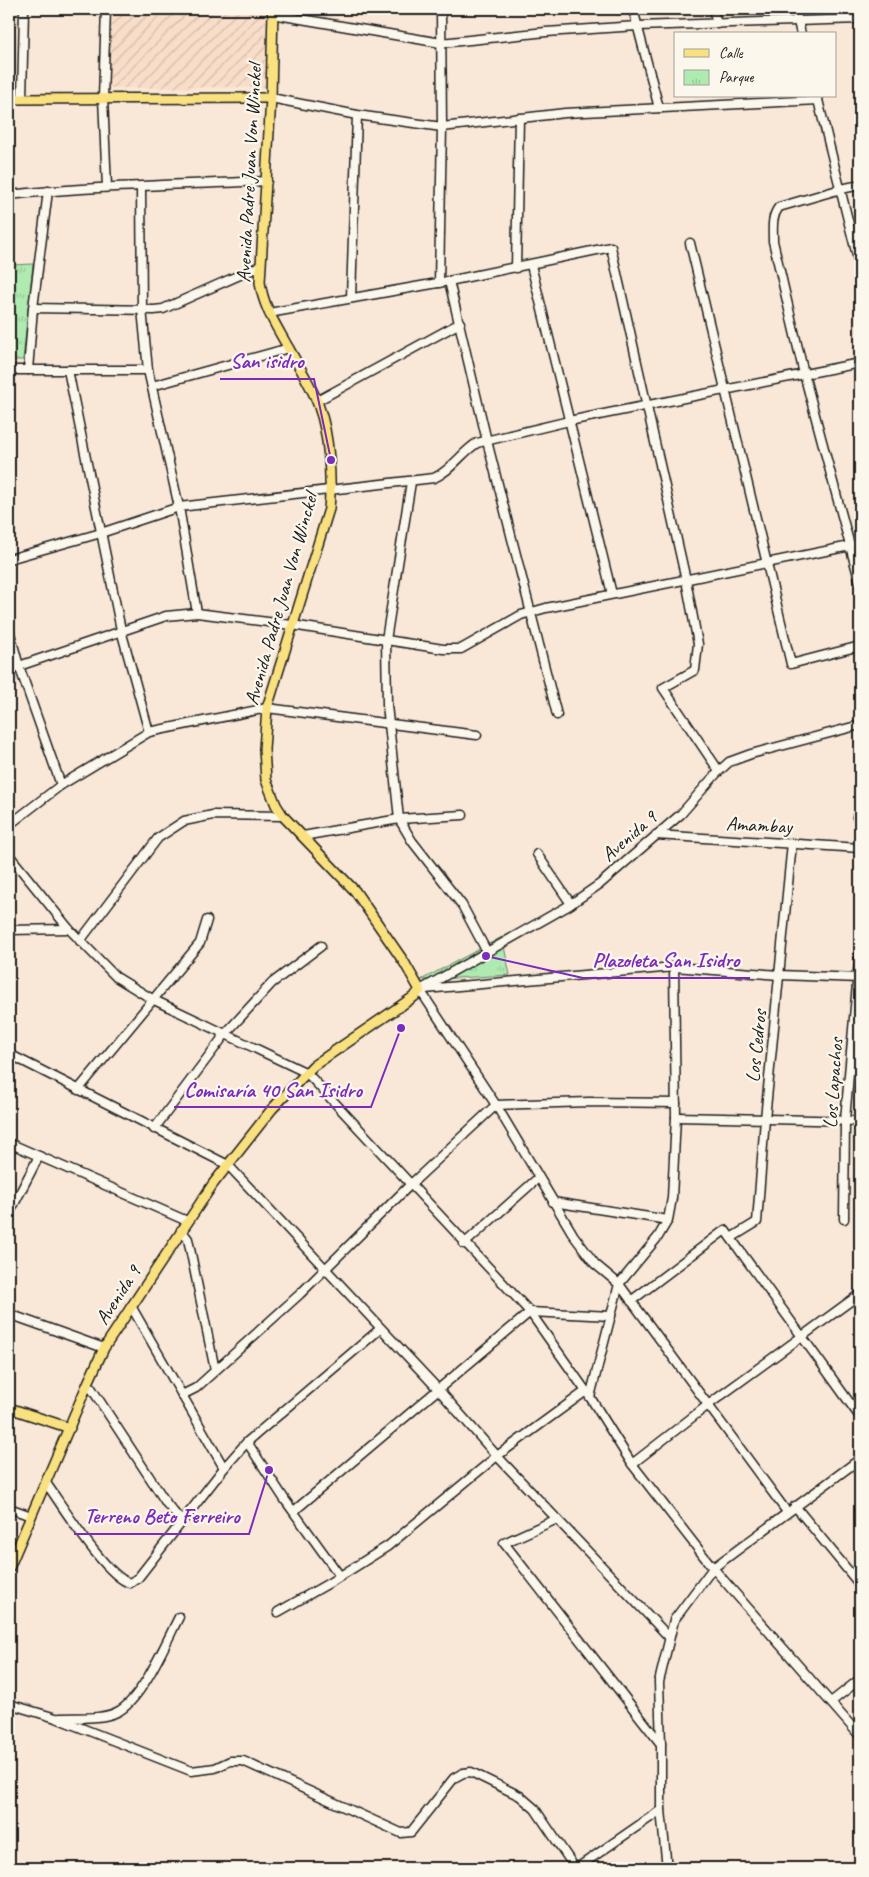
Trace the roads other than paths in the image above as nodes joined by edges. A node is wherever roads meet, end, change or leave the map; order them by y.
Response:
1 (24, 9) edge
2 (106, 9) edge
3 (441, 9) edge
4 (633, 9) edge
5 (713, 9) edge
6 (795, 9) edge
7 (273, 11) edge
8 (860, 19) edge
9 (798, 20) junction
10 (717, 24) junction
11 (637, 26) junction
12 (801, 32) edge
13 (441, 43) junction
14 (103, 98) junction
15 (271, 98) junction
16 (818, 98) edge
17 (9, 99) edge
18 (22, 99) junction
19 (659, 108) junction
20 (357, 115) junction
21 (519, 118) junction
22 (442, 127) junction
23 (267, 181) junction
24 (860, 186) edge
25 (107, 187) junction
26 (141, 187) junction
27 (841, 189) junction
28 (48, 191) junction
29 (9, 195) edge
30 (690, 243) dead end
31 (531, 265) junction
32 (260, 266) junction
33 (516, 268) junction
34 (860, 268) edge
35 (449, 281) junction
36 (439, 283) junction
37 (352, 298) junction
38 (34, 308) junction
39 (142, 309) junction
40 (269, 313) junction
41 (460, 323) junction
42 (289, 348) junction
43 (860, 363) edge
44 (9, 370) edge
45 (28, 370) junction
46 (68, 370) junction
47 (148, 370) junction
48 (804, 374) junction
49 (152, 386) junction
50 (726, 390) junction
51 (317, 401) junction
52 (646, 406) junction
53 (569, 421) junction
54 (487, 441) junction
55 (411, 482) junction
56 (331, 489) junction
57 (179, 507) junction
58 (101, 533) junction
59 (860, 544) edge
60 (850, 546) junction
61 (9, 560) edge
62 (768, 564) junction
63 (686, 580) junction
64 (860, 584) edge
65 (612, 594) junction
66 (531, 612) junction
67 (197, 613) junction
68 (292, 625) junction
69 (9, 630) edge
70 (121, 630) junction
71 (386, 640) junction
72 (860, 646) edge
73 (19, 666) junction
74 (266, 708) junction
75 (557, 715) dead end
76 (389, 724) junction
77 (860, 725) edge
78 (148, 732) junction
79 (477, 735) dead end
80 (719, 771) junction
81 (61, 785) junction
82 (463, 815) dead end
83 (283, 816) junction
84 (400, 819) junction
85 (9, 825) edge
86 (656, 835) junction
87 (303, 836) junction
88 (792, 843) junction
89 (860, 848) edge
90 (9, 854) edge
91 (537, 854) dead end
92 (571, 904) junction
93 (207, 920) dead end
94 (69, 929) junction
95 (9, 930) edge
96 (80, 941) junction
97 (321, 946) dead end
98 (860, 950) edge
99 (487, 952) junction
100 (674, 967) junction
101 (779, 975) junction
102 (859, 978) edge
103 (420, 990) junction
104 (152, 999) junction
105 (226, 1033) junction
106 (9, 1054) edge
107 (307, 1072) junction
108 (78, 1090) junction
109 (676, 1103) junction
110 (496, 1105) junction
111 (676, 1117) junction
112 (765, 1119) junction
113 (845, 1120) junction
114 (860, 1120) edge
115 (154, 1129) junction
116 (9, 1143) edge
117 (40, 1156) junction
118 (228, 1165) junction
119 (538, 1178) junction
120 (410, 1185) junction
121 (553, 1202) junction
122 (9, 1214) edge
123 (844, 1219) dead end
124 (668, 1220) junction
125 (187, 1221) junction
126 (181, 1230) junction
127 (731, 1238) junction
128 (464, 1244) junction
129 (324, 1268) junction
130 (619, 1284) junction
131 (860, 1294) edge
132 (631, 1301) junction
133 (131, 1306) junction
134 (530, 1312) junction
135 (9, 1314) edge
136 (611, 1316) junction
137 (380, 1329) junction
138 (802, 1337) junction
139 (104, 1348) junction
140 (215, 1370) junction
141 (88, 1383) junction
142 (438, 1389) junction
143 (588, 1394) junction
144 (182, 1396) junction
145 (708, 1405) junction
146 (9, 1408) edge
147 (860, 1417) edge
148 (70, 1428) junction
149 (246, 1442) junction
150 (497, 1456) junction
151 (860, 1459) edge
152 (632, 1464) junction
153 (224, 1468) junction
154 (46, 1483) junction
155 (795, 1506) junction
156 (9, 1508) edge
157 (294, 1511) junction
158 (787, 1512) junction
159 (32, 1516) junction
160 (557, 1519) junction
161 (182, 1522) junction
162 (9, 1568) edge
163 (713, 1568) junction
164 (340, 1576) junction
165 (860, 1584) edge
166 (278, 1612) dead end
167 (179, 1617) dead end
168 (669, 1637) junction
169 (860, 1679) edge
170 (831, 1702) junction
171 (9, 1704) edge
172 (56, 1718) junction
173 (860, 1736) edge
174 (661, 1744) junction
175 (660, 1810) junction
176 (576, 1868) edge
177 (668, 1868) edge

1 - 18 street
2 - 14 street
3 - 13 street
4 - 11 street
5 - 10 street
6 - 9 street
7 - 13 street
7 - 15 main road, Avenida Padre Juan Von Winckel
8 - 9 street
9 - 10 street
9 - 12 street
10 - 11 street
11 - 13 street
11 - 19 street
13 - 22 street
14 - 15 main road
14 - 18 main road
14 - 25 street
15 - 20 street
15 - 23 main road, Avenida Padre Juan Von Winckel
16 - 19 street
16 - 27 street
17 - 18 main road
19 - 21 street
20 - 22 street
20 - 37 street
21 - 22 street
21 - 33 street
22 - 36 street
23 - 26 street
23 - 32 main road, Avenida Padre Juan Von Winckel
24 - 27 street
25 - 26 street
25 - 28 street
26 - 39 street
27 - 34 street
27 - 48 street
28 - 29 street
28 - 38 street
30 - 50 street
31 - 33 street
31 - 52 street
31 - 53 street
32 - 39 street
32 - 40 main road, Avenida Padre Juan Von Winckel
33 - 35 street
35 - 36 street
35 - 41 street
36 - 37 street
37 - 40 street
38 - 39 street
38 - 45 street
39 - 47 street
40 - 42 main road, Avenida Padre Juan Von Winckel
41 - 51 street
41 - 54 street
42 - 49 street
42 - 51 main road, Avenida Padre Juan Von Winckel
43 - 48 street
44 - 45 street
45 - 46 street
46 - 47 street
46 - 58 street
47 - 49 street
48 - 50 street
48 - 60 street
49 - 57 street
50 - 52 street
50 - 62 street
51 - 56 main road, Avenida Padre Juan Von Winckel
52 - 53 street
52 - 63 street
53 - 54 street
53 - 65 street
54 - 55 street
54 - 66 street
55 - 56 street
55 - 71 street
56 - 57 street
56 - 68 main road, Avenida Padre Juan Von Winckel
57 - 58 street
57 - 67 street
58 - 61 street
58 - 70 street
59 - 60 street
60 - 62 street
60 - 64 street
62 - 63 street
62 - 72 street
63 - 65 street
63 - 80 street
65 - 66 street
66 - 71 street
66 - 75 street
67 - 68 street
67 - 70 street
68 - 71 street
68 - 74 main road, Avenida Padre Juan Von Winckel
69 - 73 street
70 - 73 street
70 - 78 street
71 - 76 street
73 - 81 street
74 - 76 street
74 - 78 street
74 - 83 main road, Avenida Padre Juan Von Winckel
76 - 79 street
76 - 84 street
77 - 80 street, Avenida 9
78 - 81 street
80 - 86 street, Avenida 9
81 - 85 street
82 - 84 street
83 - 87 main road, Avenida Padre Juan Von Winckel
83 - 96 street
84 - 87 street
84 - 99 street
86 - 88 street, Amambay
86 - 92 street, Avenida 9
87 - 103 main road, Avenida Padre Juan Von Winckel
88 - 89 street, Amambay
88 - 101 street, Los Cedros
90 - 94 street
91 - 92 street
92 - 99 street, Avenida 9
93 - 104 street
94 - 95 street
94 - 96 street
96 - 104 street
97 - 105 street
98 - 102 street, Los Lapachos
99 - 103 street, Avenida 9
100 - 101 street
100 - 103 street
100 - 109 street
101 - 102 street
101 - 112 street, Los Cedros
102 - 113 street, Los Lapachos
103 - 107 main road
103 - 110 street
104 - 105 street
104 - 108 street
105 - 107 street
105 - 115 street
106 - 108 street
107 - 118 main road, Avenida 9
107 - 120 street
108 - 115 street
109 - 110 street
109 - 111 street
110 - 119 street
110 - 120 street
111 - 112 street
111 - 124 street
112 - 113 street
112 - 127 street, Los Cedros
113 - 114 street
113 - 123 street, Los Lapachos
115 - 118 street
116 - 117 street
117 - 122 street
117 - 125 street
118 - 125 main road, Avenida 9
118 - 129 street
119 - 121 street
119 - 128 street
120 - 128 street
120 - 129 street
121 - 124 street
121 - 130 street
124 - 130 street
125 - 126 main road, Avenida 9
126 - 133 main road, Avenida 9
126 - 140 street
127 - 132 street
127 - 138 street
128 - 134 street
129 - 137 street
129 - 140 street
130 - 132 street
130 - 136 street
131 - 138 street
132 - 145 street
133 - 139 main road, Avenida 9
133 - 144 street
134 - 136 street
134 - 142 street
134 - 143 street
135 - 139 street
136 - 143 street
137 - 142 street
137 - 149 street
138 - 145 street
138 - 147 street
139 - 141 main road, Avenida 9
140 - 144 street
141 - 148 main road, Avenida 9
141 - 161 street
142 - 150 street
142 - 157 street
143 - 150 street
143 - 152 street
144 - 153 street
145 - 152 street
145 - 158 street
146 - 148 main road
148 - 154 main road, Avenida 9
149 - 153 street
149 - 157 street
150 - 160 street
150 - 164 street
151 - 155 street
152 - 163 street
153 - 161 street
154 - 159 main road, Avenida 9
154 - 161 street
155 - 158 street
155 - 165 street
156 - 159 street
157 - 164 street
158 - 163 street
159 - 162 main road, Avenida 9
160 - 168 street
160 - 174 street
163 - 168 street
163 - 170 street
164 - 166 street
167 - 172 street
168 - 174 street
169 - 170 street
170 - 173 street
171 - 172 street
172 - 176 street
174 - 175 street
175 - 176 street
175 - 177 street

